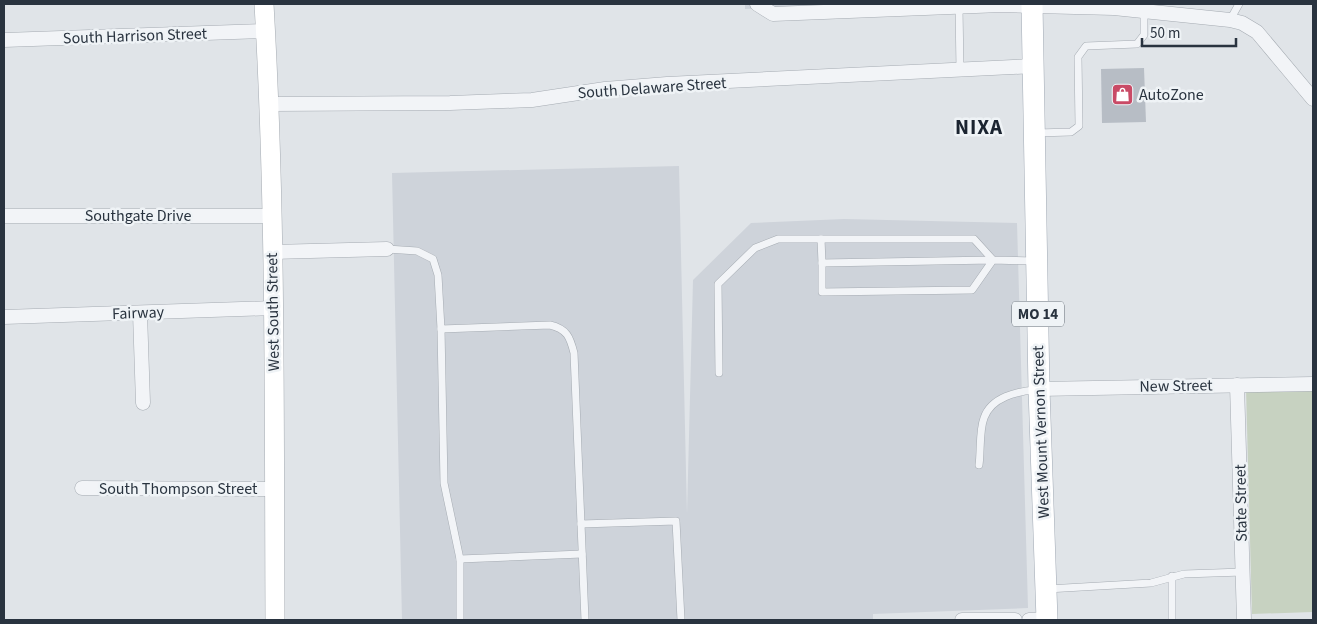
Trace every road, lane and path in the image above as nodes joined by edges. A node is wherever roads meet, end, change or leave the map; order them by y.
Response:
1 (264, 4) edge
2 (757, 4) edge
3 (1240, 4) edge
4 (1032, 6) edge
5 (1078, 6) edge
6 (959, 7) junction
7 (1176, 8) edge
8 (1144, 10) junction
9 (1230, 20) junction
10 (266, 31) junction
11 (4, 40) edge
12 (1034, 66) junction
13 (960, 70) junction
14 (1313, 100) edge
15 (270, 104) junction
16 (1034, 133) junction
17 (4, 216) edge
18 (272, 216) junction
19 (821, 239) junction
20 (387, 250) joint
21 (272, 252) junction
22 (994, 260) junction
23 (1037, 261) junction
24 (822, 263) junction
25 (273, 308) junction
26 (140, 313) junction
27 (4, 317) edge
28 (441, 330) junction
29 (719, 373) dead end
30 (1313, 384) edge
31 (1237, 385) junction
32 (1039, 389) junction
33 (143, 403) dead end
34 (980, 465) dead end
35 (82, 488) dead end
36 (275, 489) junction
37 (581, 524) junction
38 (582, 554) junction
39 (460, 558) junction
40 (1243, 572) junction
41 (1172, 576) junction
42 (1046, 589) junction
43 (275, 620) edge
44 (460, 620) edge
45 (585, 620) edge
46 (681, 620) edge
47 (962, 620) edge
48 (1015, 620) edge
49 (1041, 620) edge
50 (1172, 620) edge
51 (1244, 620) edge

1 - 10 street, West South Street
2 - 6 street
3 - 9 lane
4 - 5 street
4 - 6 street
4 - 12 main road, West Mount Vernon Street / MO 14
5 - 8 street
6 - 13 lane
7 - 8 street
7 - 9 street
8 - 16 lane
9 - 14 street
10 - 11 street, South Harrison Street
10 - 15 street, West South Street
12 - 13 street, South Delaware Street
12 - 16 main road, West Mount Vernon Street / MO 14
13 - 15 street, South Delaware Street
15 - 18 street, West South Street
16 - 23 main road, West Mount Vernon Street / MO 14
17 - 18 street, Southgate Drive
18 - 21 street, West South Street
19 - 22 lane
19 - 24 lane
19 - 29 lane
20 - 21 street
20 - 28 lane
21 - 25 street, West South Street
22 - 23 lane
22 - 24 lane
22 - 24 lane
23 - 32 main road, West Mount Vernon Street / MO 14
25 - 26 street, Fairway
25 - 36 street, West South Street
26 - 27 street, Fairway
26 - 33 street
28 - 37 lane
28 - 39 lane
30 - 31 street, New Street
31 - 32 street, New Street
31 - 40 street, State Street
32 - 34 lane
32 - 42 main road, West Mount Vernon Street / MO 14
35 - 36 street, South Thompson Street
36 - 43 street, West South Street
37 - 38 lane
37 - 46 lane
38 - 39 lane
38 - 45 lane
39 - 44 lane
40 - 41 lane
40 - 51 street, State Street
41 - 42 lane
41 - 50 lane
42 - 49 main road, West Mount Vernon Street / MO 14
47 - 48 street

